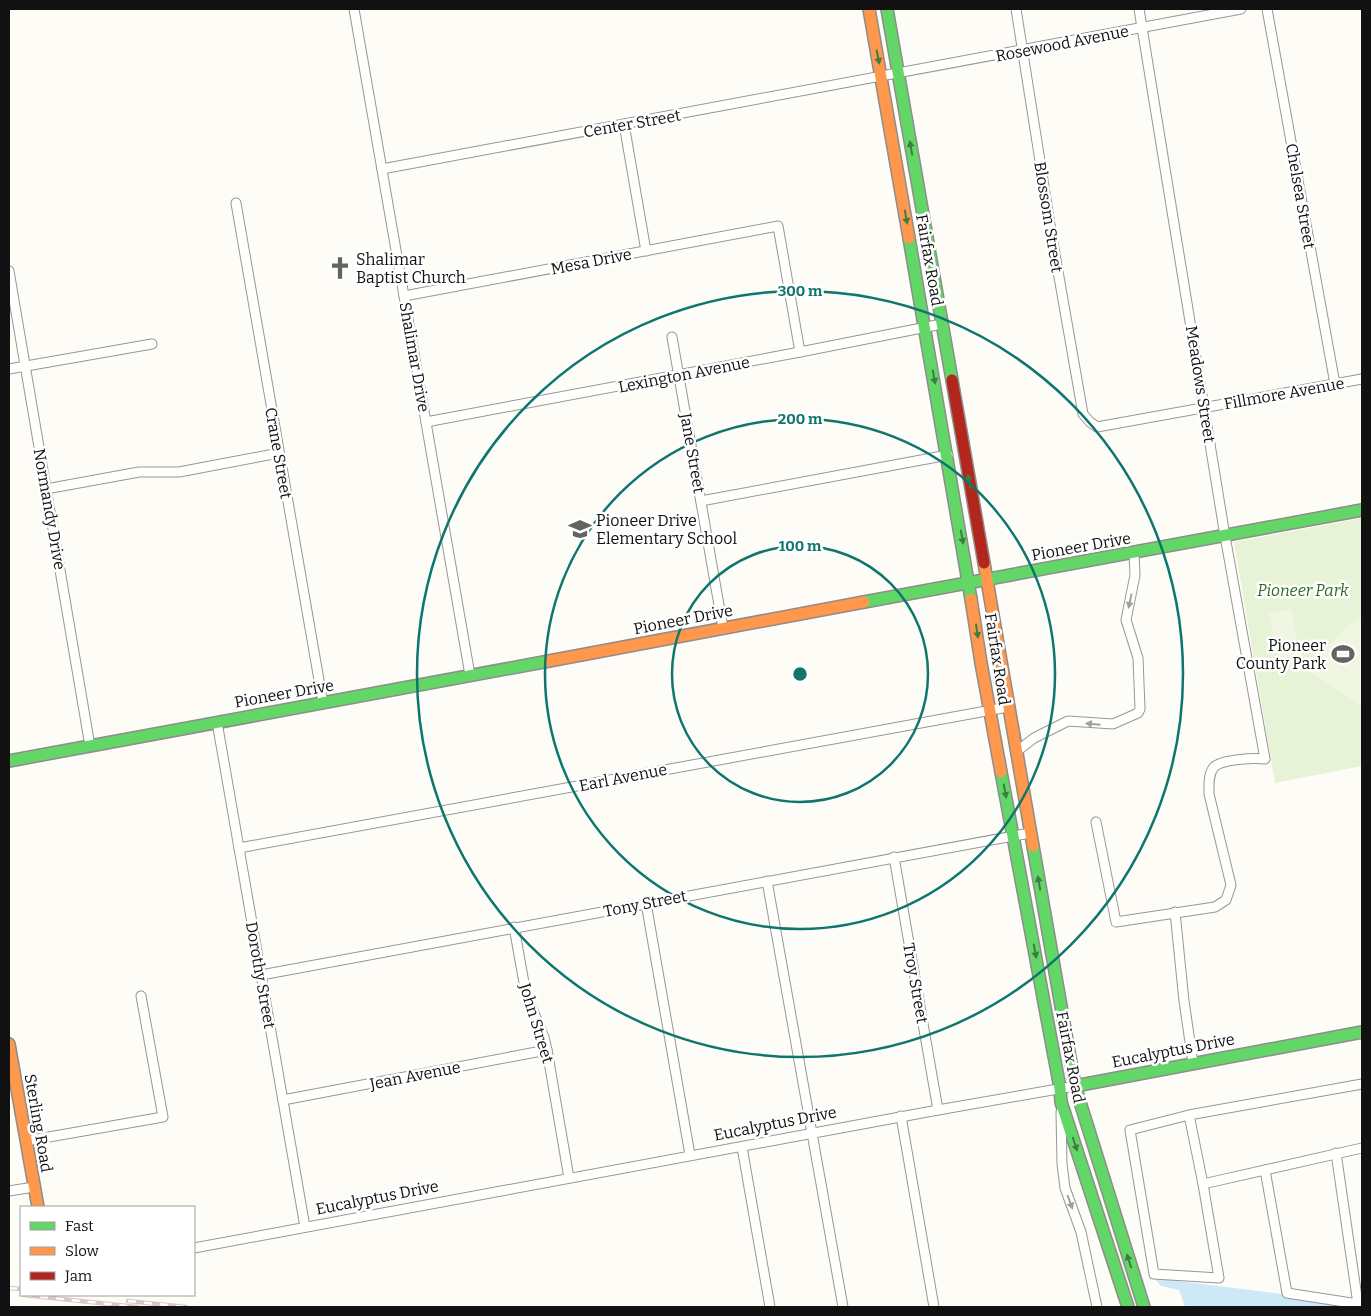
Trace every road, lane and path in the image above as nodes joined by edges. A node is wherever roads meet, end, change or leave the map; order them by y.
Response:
1 (354, 9) edge
2 (869, 9) edge
3 (887, 9) edge
4 (1016, 9) edge
5 (1139, 9) edge
6 (1241, 9) edge
7 (1266, 9) edge
8 (1142, 28) junction
9 (1024, 50) junction
10 (898, 74) junction
11 (882, 77) junction
12 (624, 124) junction
13 (382, 169) junction
14 (236, 204) dead end
15 (646, 250) junction
16 (9, 272) edge
17 (404, 296) junction
18 (942, 324) junction
19 (925, 327) junction
20 (672, 337) dead end
21 (152, 344) dead end
22 (800, 352) junction
23 (25, 366) junction
24 (9, 369) edge
25 (679, 375) junction
26 (1362, 379) edge
27 (1335, 384) junction
28 (1204, 408) junction
29 (426, 422) junction
30 (1090, 422) joint
31 (279, 453) junction
32 (948, 455) junction
33 (46, 489) junction
34 (701, 502) junction
35 (1362, 510) edge
36 (1226, 536) junction
37 (1134, 553) junction
38 (986, 580) junction
39 (970, 583) junction
40 (723, 628) junction
41 (470, 675) junction
42 (323, 703) junction
43 (1008, 707) junction
44 (989, 709) junction
45 (217, 722) junction
46 (90, 746) junction
47 (1016, 752) junction
48 (9, 761) edge
49 (1096, 822) dead end
50 (1030, 833) junction
51 (1013, 836) junction
52 (239, 848) junction
53 (894, 857) junction
54 (767, 880) junction
55 (646, 903) junction
56 (1175, 912) junction
57 (514, 928) junction
58 (261, 974) junction
59 (141, 996) dead end
60 (1362, 1032) edge
61 (9, 1044) edge
62 (547, 1050) junction
63 (1192, 1063) junction
64 (1362, 1084) edge
65 (1075, 1086) junction
66 (1060, 1088) junction
67 (283, 1100) junction
68 (1061, 1102) junction
69 (938, 1110) junction
70 (1189, 1115) junction
71 (901, 1116) junction
72 (811, 1133) junction
73 (26, 1141) junction
74 (742, 1147) junction
75 (1362, 1148) edge
76 (1336, 1153) junction
77 (690, 1156) junction
78 (1265, 1170) junction
79 (569, 1178) junction
80 (1203, 1184) junction
81 (34, 1186) junction
82 (9, 1191) edge
83 (38, 1206) edge
84 (305, 1227) junction
85 (195, 1248) edge
86 (770, 1307) edge
87 (843, 1307) edge
88 (934, 1307) edge
89 (1097, 1307) edge
90 (1128, 1307) edge
91 (1144, 1307) edge

1 - 13 street, Shalimar Drive
2 -> 11 main road, Fairfax Road
3 - 10 main road, Fairfax Road
4 - 9 street, Blossom Street
5 - 8 street, Meadows Street
6 - 8 street, Rosewood Avenue
7 - 27 street, Chelsea Street
8 - 9 street, Rosewood Avenue
8 - 28 street, Meadows Street
9 - 10 street, Rosewood Avenue
9 - 30 street, Blossom Street
10 - 11 street, Rosewood Avenue
18 -> 10 main road, Fairfax Road
11 - 12 street, Center Street
11 -> 19 main road, Fairfax Road
12 - 13 street, Center Street
12 - 15 street
13 - 17 street, Shalimar Drive
14 - 31 street, Crane Street
15 - 17 street, Mesa Drive
15 - 22 street, Mesa Drive
16 - 23 street, Normandy Drive
17 - 29 street, Shalimar Drive
18 - 19 street, Lexington Avenue
38 -> 18 main road, Fairfax Road
19 - 22 street, Lexington Avenue
19 -> 32 main road, Fairfax Road
20 - 25 street, Jane Street
21 - 23 street
22 - 25 street, Lexington Avenue
23 - 24 street
23 - 33 street, Normandy Drive
25 - 29 street, Lexington Avenue
25 - 34 street, Jane Street
26 - 27 street, Fillmore Avenue
27 - 28 street, Fillmore Avenue
28 - 30 street, Fillmore Avenue
28 - 36 street, Meadows Street
29 - 41 street, Shalimar Drive
31 - 33 street
31 - 42 street, Crane Street
32 - 34 street
32 -> 39 main road, Fairfax Road
33 - 46 street, Normandy Drive
34 - 40 street, Jane Street
35 - 36 main road, Pioneer Drive
36 - 37 main road, Pioneer Drive
36 - 56 street, Meadows Street
37 - 38 main road, Pioneer Drive
37 -> 47 street
38 - 39 main road, Pioneer Drive
38 - 43 main road, Fairfax Road
39 - 40 main road, Pioneer Drive
39 -> 44 main road, Fairfax Road
40 - 41 main road, Pioneer Drive
41 - 42 main road, Pioneer Drive
42 - 45 main road, Pioneer Drive
43 - 44 street, Earl Avenue
43 - 47 main road, Fairfax Road
44 -> 51 main road, Fairfax Road
44 - 52 street, Earl Avenue
45 - 46 main road, Pioneer Drive
45 - 52 street, Dorothy Street
46 - 48 main road, Pioneer Drive
47 - 50 main road, Fairfax Road
49 - 56 street
50 - 51 street, Tony Street
65 -> 50 main road, Fairfax Road
51 - 53 street, Tony Street
51 -> 66 main road, Fairfax Road
52 - 58 street, Dorothy Street
53 - 54 street, Tony Street
53 - 69 street, Troy Street
54 - 55 street, Tony Street
54 - 72 street
55 - 57 street, Tony Street
55 - 77 street
56 - 63 street
57 - 58 street, Tony Street
57 - 62 street, John Street
58 - 67 street, Dorothy Street
59 - 73 street
60 - 63 main road, Eucalyptus Drive
61 - 73 main road, Sterling Road
62 - 67 street, Jean Avenue
62 - 79 street, John Street
63 - 65 main road, Eucalyptus Drive
64 - 70 street
65 - 66 street, Eucalyptus Drive
91 -> 65 main road, Fairfax Road
66 - 68 main road, Fairfax Road
66 - 69 street, Eucalyptus Drive
67 - 84 street, Dorothy Street
68 -> 89 street
68 -> 90 main road, Fairfax Road
69 - 71 street, Eucalyptus Drive
70 - 80 street
70 - 80 street
71 - 72 street, Eucalyptus Drive
71 - 88 street
72 - 74 street, Eucalyptus Drive
72 - 87 street
73 - 81 main road, Sterling Road
74 - 77 street, Eucalyptus Drive
74 - 86 street
75 - 76 street
76 - 78 street
76 - 78 street
77 - 79 street, Eucalyptus Drive
78 - 80 street
79 - 84 street, Eucalyptus Drive
81 - 82 street
81 - 83 main road, Sterling Road
84 - 85 street, Eucalyptus Drive

